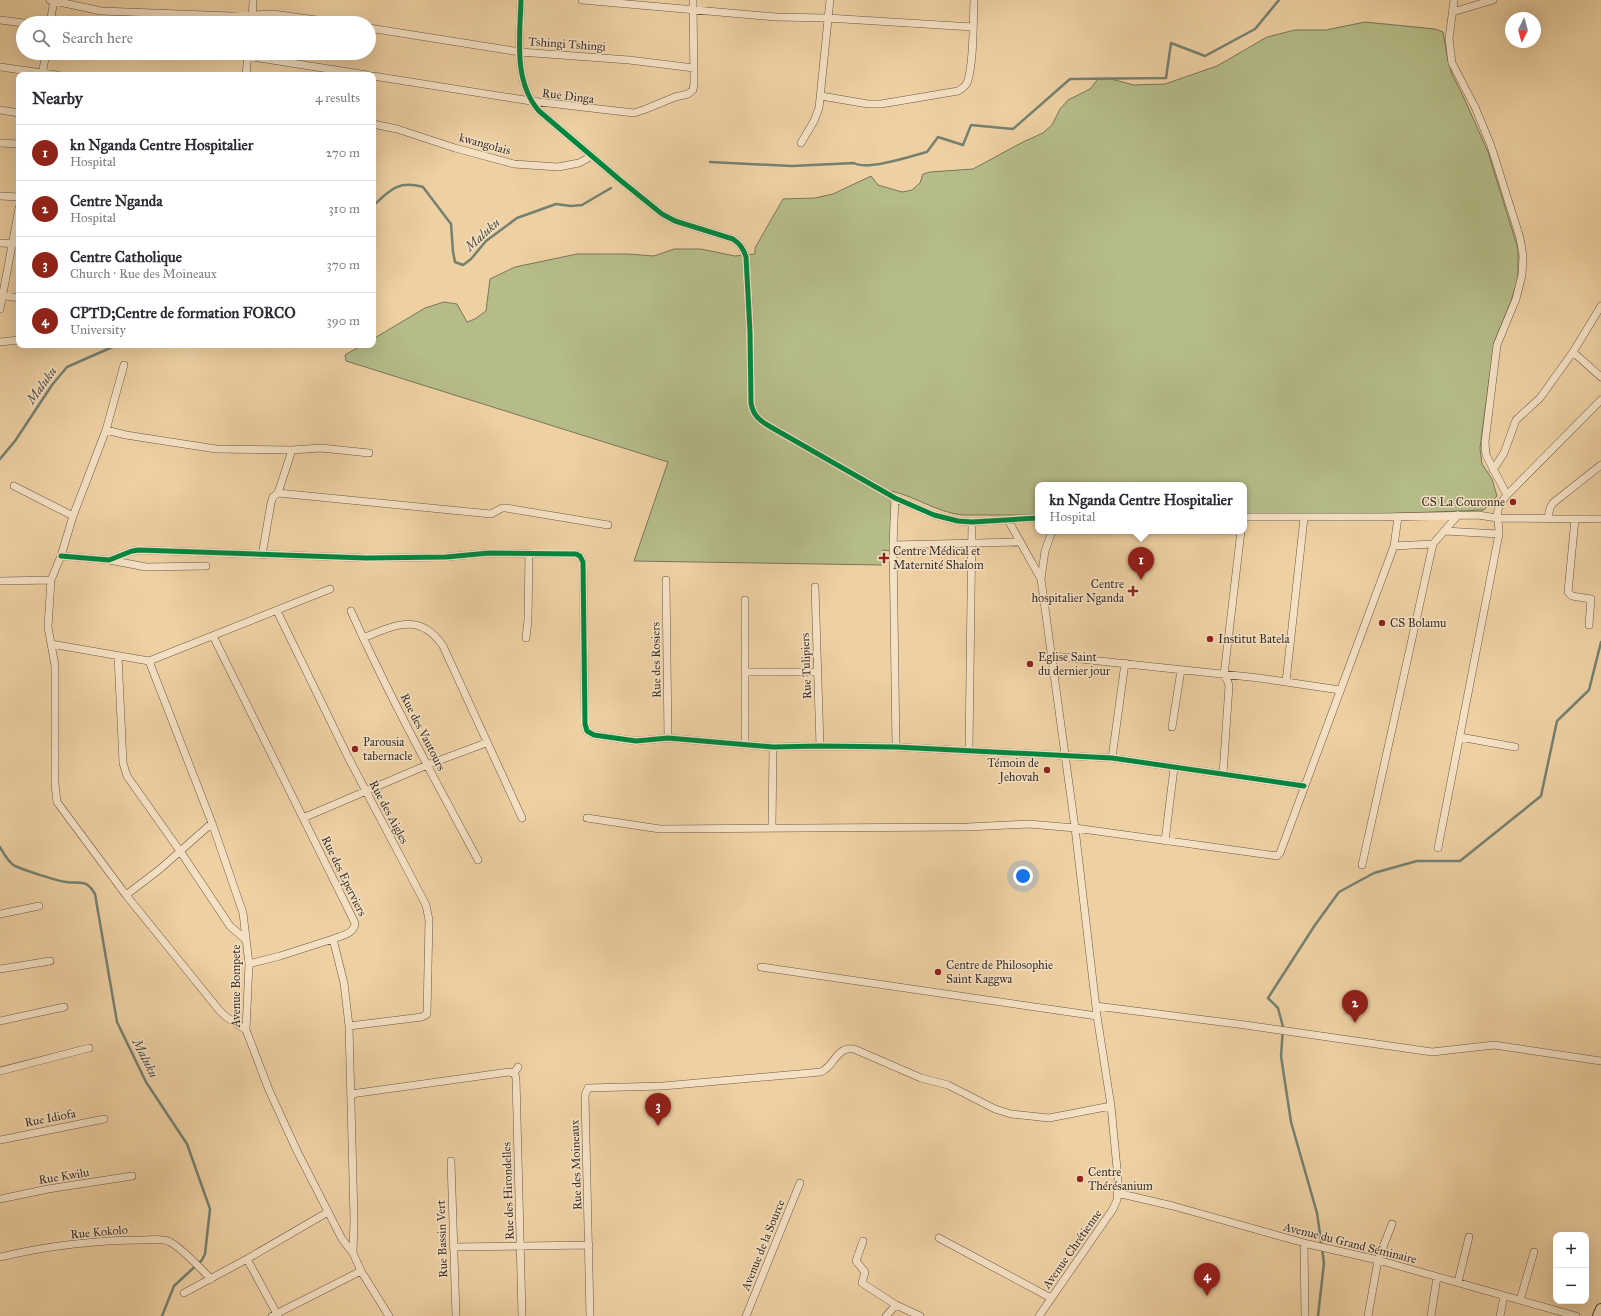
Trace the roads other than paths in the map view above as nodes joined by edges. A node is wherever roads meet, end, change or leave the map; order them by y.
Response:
1 (52, 0) edge
2 (253, 0) edge
3 (521, 0) edge
4 (582, 0) edge
5 (693, 0) edge
6 (830, 0) edge
7 (974, 0) edge
8 (1454, 0) edge
9 (1493, 0) edge
10 (694, 10) junction
11 (1453, 12) junction
12 (252, 15) junction
13 (51, 16) edge
14 (287, 16) edge
15 (827, 18) junction
16 (0, 20) edge
17 (16, 22) edge
18 (973, 27) junction
19 (376, 29) edge
20 (520, 52) junction
21 (45, 60) edge
22 (247, 60) edge
23 (282, 60) edge
24 (0, 67) edge
25 (694, 68) junction
26 (30, 72) edge
27 (42, 72) edge
28 (246, 72) edge
29 (350, 72) edge
30 (376, 76) edge
31 (821, 96) junction
32 (531, 101) junction
33 (0, 110) edge
34 (16, 113) edge
35 (376, 125) edge
36 (0, 143) edge
37 (801, 143) dead end
38 (16, 144) edge
39 (592, 156) junction
40 (0, 196) edge
41 (16, 197) edge
42 (0, 243) edge
43 (16, 244) edge
44 (1, 295) edge
45 (16, 298) edge
46 (1601, 306) edge
47 (0, 308) edge
48 (16, 340) edge
49 (0, 342) edge
50 (1573, 352) junction
51 (124, 365) dead end
52 (1601, 378) edge
53 (1601, 400) edge
54 (106, 430) junction
55 (292, 450) junction
56 (369, 453) dead end
57 (1601, 465) edge
58 (1493, 470) junction
59 (14, 486) dead end
60 (278, 493) junction
61 (1507, 495) junction
62 (895, 498) junction
63 (1458, 515) junction
64 (73, 516) junction
65 (1247, 517) edge
66 (1398, 517) junction
67 (1035, 518) edge
68 (1304, 518) junction
69 (1497, 518) junction
70 (1548, 518) junction
71 (1575, 519) junction
72 (1601, 519) edge
73 (1008, 520) junction
74 (972, 522) junction
75 (608, 525) dead end
76 (1444, 531) junction
77 (1051, 534) edge
78 (1241, 534) edge
79 (1498, 534) junction
80 (1019, 542) junction
81 (972, 543) junction
82 (1433, 544) junction
83 (893, 545) junction
84 (1394, 546) junction
85 (529, 553) junction
86 (262, 555) junction
87 (61, 556) junction
88 (109, 560) junction
89 (206, 566) dead end
90 (1041, 579) junction
91 (1, 580) dead end
92 (51, 580) junction
93 (666, 580) dead end
94 (815, 587) dead end
95 (330, 589) dead end
96 (745, 600) dead end
97 (277, 611) junction
98 (351, 611) dead end
99 (1589, 625) dead end
100 (213, 636) junction
101 (363, 638) junction
102 (526, 638) dead end
103 (51, 644) junction
104 (118, 656) junction
105 (1052, 656) junction
106 (149, 662) junction
107 (1125, 663) junction
108 (1181, 670) junction
109 (745, 672) junction
110 (817, 672) junction
111 (1224, 675) junction
112 (1286, 682) junction
113 (1340, 690) junction
114 (1172, 727) dead end
115 (1460, 737) junction
116 (668, 738) junction
117 (486, 743) junction
118 (745, 745) junction
119 (820, 746) junction
120 (1515, 746) dead end
121 (772, 747) junction
122 (896, 747) junction
123 (969, 750) junction
124 (1065, 755) junction
125 (1112, 758) junction
126 (427, 765) junction
127 (1174, 768) junction
128 (1223, 774) junction
129 (1304, 786) junction
130 (366, 792) junction
131 (303, 818) junction
132 (522, 818) dead end
133 (587, 818) dead end
134 (212, 823) junction
135 (772, 828) junction
136 (1075, 828) junction
137 (1165, 841) junction
138 (1438, 848) dead end
139 (180, 851) junction
140 (478, 860) dead end
141 (1362, 865) dead end
142 (126, 895) junction
143 (39, 906) dead end
144 (0, 914) edge
145 (333, 939) junction
146 (246, 940) junction
147 (50, 961) dead end
148 (249, 964) junction
149 (761, 967) dead end
150 (0, 969) edge
151 (1096, 1006) junction
152 (64, 1007) dead end
153 (1097, 1016) junction
154 (0, 1021) edge
155 (349, 1026) junction
156 (246, 1030) junction
157 (89, 1048) dead end
158 (1601, 1061) edge
159 (0, 1071) edge
160 (351, 1094) junction
161 (1111, 1106) junction
162 (104, 1119) dead end
163 (0, 1140) edge
164 (451, 1161) dead end
165 (132, 1176) dead end
166 (800, 1183) dead end
167 (1117, 1193) junction
168 (0, 1199) edge
169 (328, 1212) junction
170 (1392, 1224) dead end
171 (1469, 1237) dead end
172 (939, 1238) dead end
173 (863, 1241) dead end
174 (1306, 1243) junction
175 (520, 1245) junction
176 (589, 1245) junction
177 (454, 1246) junction
178 (1534, 1252) dead end
179 (353, 1253) junction
180 (0, 1257) edge
181 (247, 1259) junction
182 (1378, 1260) junction
183 (361, 1271) junction
184 (1437, 1277) junction
185 (211, 1279) junction
186 (1458, 1282) junction
187 (184, 1294) dead end
188 (1504, 1296) junction
189 (1051, 1298) junction
190 (1520, 1300) junction
191 (896, 1304) junction
192 (1601, 1310) edge
193 (276, 1315) edge
194 (389, 1316) edge
195 (456, 1316) edge
196 (522, 1316) edge
197 (590, 1316) edge
198 (746, 1316) edge
199 (886, 1316) edge
200 (920, 1316) edge
201 (1039, 1316) edge
202 (1305, 1316) edge
203 (1368, 1316) edge
204 (1431, 1316) edge
205 (1500, 1316) edge
206 (1576, 1316) edge
207 (1598, 1316) edge

1 - 12 street
1 - 13 street
2 - 12 street
3 - 20 street
4 - 10 street
5 - 10 street
6 - 15 street
7 - 18 street
8 - 11 street
9 - 11 street
10 - 15 street
10 - 25 street
11 - 58 street
12 - 14 street
15 - 18 street
15 - 31 street
16 - 17 street
18 - 31 street
19 - 20 street, Tshingi Tshingi
20 - 25 street, Tshingi Tshingi
20 - 32 street
21 - 27 street
22 - 28 street
23 - 29 street
24 - 26 street
25 - 32 street, Rue Dinga
30 - 32 street, Rue Dinga
31 - 37 street
32 - 39 street
33 - 34 street
35 - 39 street, kwangolais
36 - 38 street
39 - 62 street
40 - 41 street
42 - 43 street
43 - 44 street
44 - 45 street
44 - 47 street
46 - 50 street
48 - 49 street
50 - 52 street
50 - 58 street
51 - 54 street
53 - 61 street
54 - 55 street
54 - 64 street
55 - 56 street
55 - 60 street
57 - 70 street
58 - 61 street
59 - 64 street
60 - 75 street
60 - 86 street
61 - 69 street
62 - 74 street
62 - 83 street
63 - 66 street
63 - 69 street
63 - 76 street
64 - 87 street
65 - 68 street
66 - 68 street
66 - 84 street
67 - 73 street
68 - 112 street
69 - 70 street
69 - 79 street
70 - 71 street
71 - 72 street
71 - 99 street
73 - 74 street
73 - 80 street
74 - 81 street
76 - 79 street
76 - 82 street
77 - 90 street
78 - 111 street
79 - 115 street
80 - 81 street
80 - 90 street
81 - 83 street
81 - 123 street
82 - 84 street
82 - 141 street
83 - 122 street
84 - 113 street
85 - 86 street
85 - 102 street
85 - 116 street
86 - 88 street
87 - 88 street
87 - 92 street
88 - 89 street
90 - 105 street, Avenue Chrétienne
91 - 92 street
92 - 103 street
93 - 116 street, Rue des Rosiers
94 - 110 street, Rue Tulipiers
95 - 97 street
96 - 109 street
97 - 100 street
97 - 130 street, Rue des Aigles
98 - 101 street, Rue des Vautours
100 - 106 street
100 - 131 street, Rue des Eperviers
101 - 117 street
101 - 126 street, Rue des Vautours
103 - 104 street
103 - 142 street
104 - 106 street
104 - 139 street
105 - 107 street
105 - 124 street, Avenue Chrétienne
106 - 134 street, Avenue Bompete
107 - 108 street
107 - 125 street
108 - 111 street
108 - 114 street
109 - 110 street
109 - 118 street
110 - 119 street, Rue Tulipiers
111 - 112 street
111 - 128 street
112 - 113 street
113 - 129 street
115 - 120 street
115 - 138 street
116 - 118 street
117 - 126 street
117 - 132 street
118 - 121 street
119 - 121 street
119 - 122 street
121 - 135 street
122 - 123 street
123 - 124 street
124 - 125 street
124 - 136 street, Avenue Chrétienne
125 - 127 street
126 - 130 street
126 - 140 street, Rue des Vautours
127 - 128 street
127 - 137 street
128 - 129 street
129 - 137 street
130 - 131 street
130 - 155 street, Rue des Aigles
131 - 145 street, Rue des Eperviers
133 - 135 street
134 - 139 street
134 - 146 street, Avenue Bompete
135 - 136 street
136 - 137 street
136 - 151 street, Avenue Chrétienne
139 - 142 street
139 - 146 street
142 - 156 street
143 - 144 street
145 - 148 street
145 - 155 street
146 - 148 street, Avenue Bompete
147 - 150 street
148 - 156 street, Avenue Bompete
149 - 153 street
151 - 153 street, Avenue Chrétienne
151 - 158 street
152 - 154 street
153 - 161 street, Avenue Chrétienne
155 - 160 street
156 - 169 street, Avenue Bompete
157 - 159 street
160 - 175 street, Rue des Hirondelles
160 - 179 street
161 - 167 street, Avenue Chrétienne
161 - 176 street, Rue des Moineaux
162 - 163 street, Rue Idiofa
164 - 177 street, Rue Bassin Vert
165 - 168 street, Rue Kwilu
166 - 198 street, Avenue de la Source
167 - 174 street, Avenue du Grand Séminaire
167 - 189 street, Avenue Chrétienne
169 - 179 street, Avenue Bompete
169 - 181 street
170 - 182 street
171 - 186 street
172 - 189 street
173 - 191 street
174 - 182 street, Avenue du Grand Séminaire
174 - 202 street
175 - 176 street
175 - 177 street
175 - 196 street, Rue des Hirondelles
176 - 197 street, Rue des Moineaux
177 - 195 street, Rue Bassin Vert
178 - 190 street
179 - 183 street, Avenue Bompete
180 - 185 street, Rue Kokolo
181 - 185 street
181 - 193 street
182 - 184 street, Avenue du Grand Séminaire
182 - 203 street
183 - 193 street
183 - 194 street, Avenue Bompete
184 - 186 street, Avenue du Grand Séminaire
184 - 204 street
185 - 187 street
186 - 188 street, Avenue du Grand Séminaire
188 - 190 street, Avenue du Grand Séminaire
188 - 205 street
189 - 201 street, Avenue Chrétienne
190 - 206 street, Avenue du Grand Séminaire
191 - 199 street
191 - 200 street
192 - 207 street

